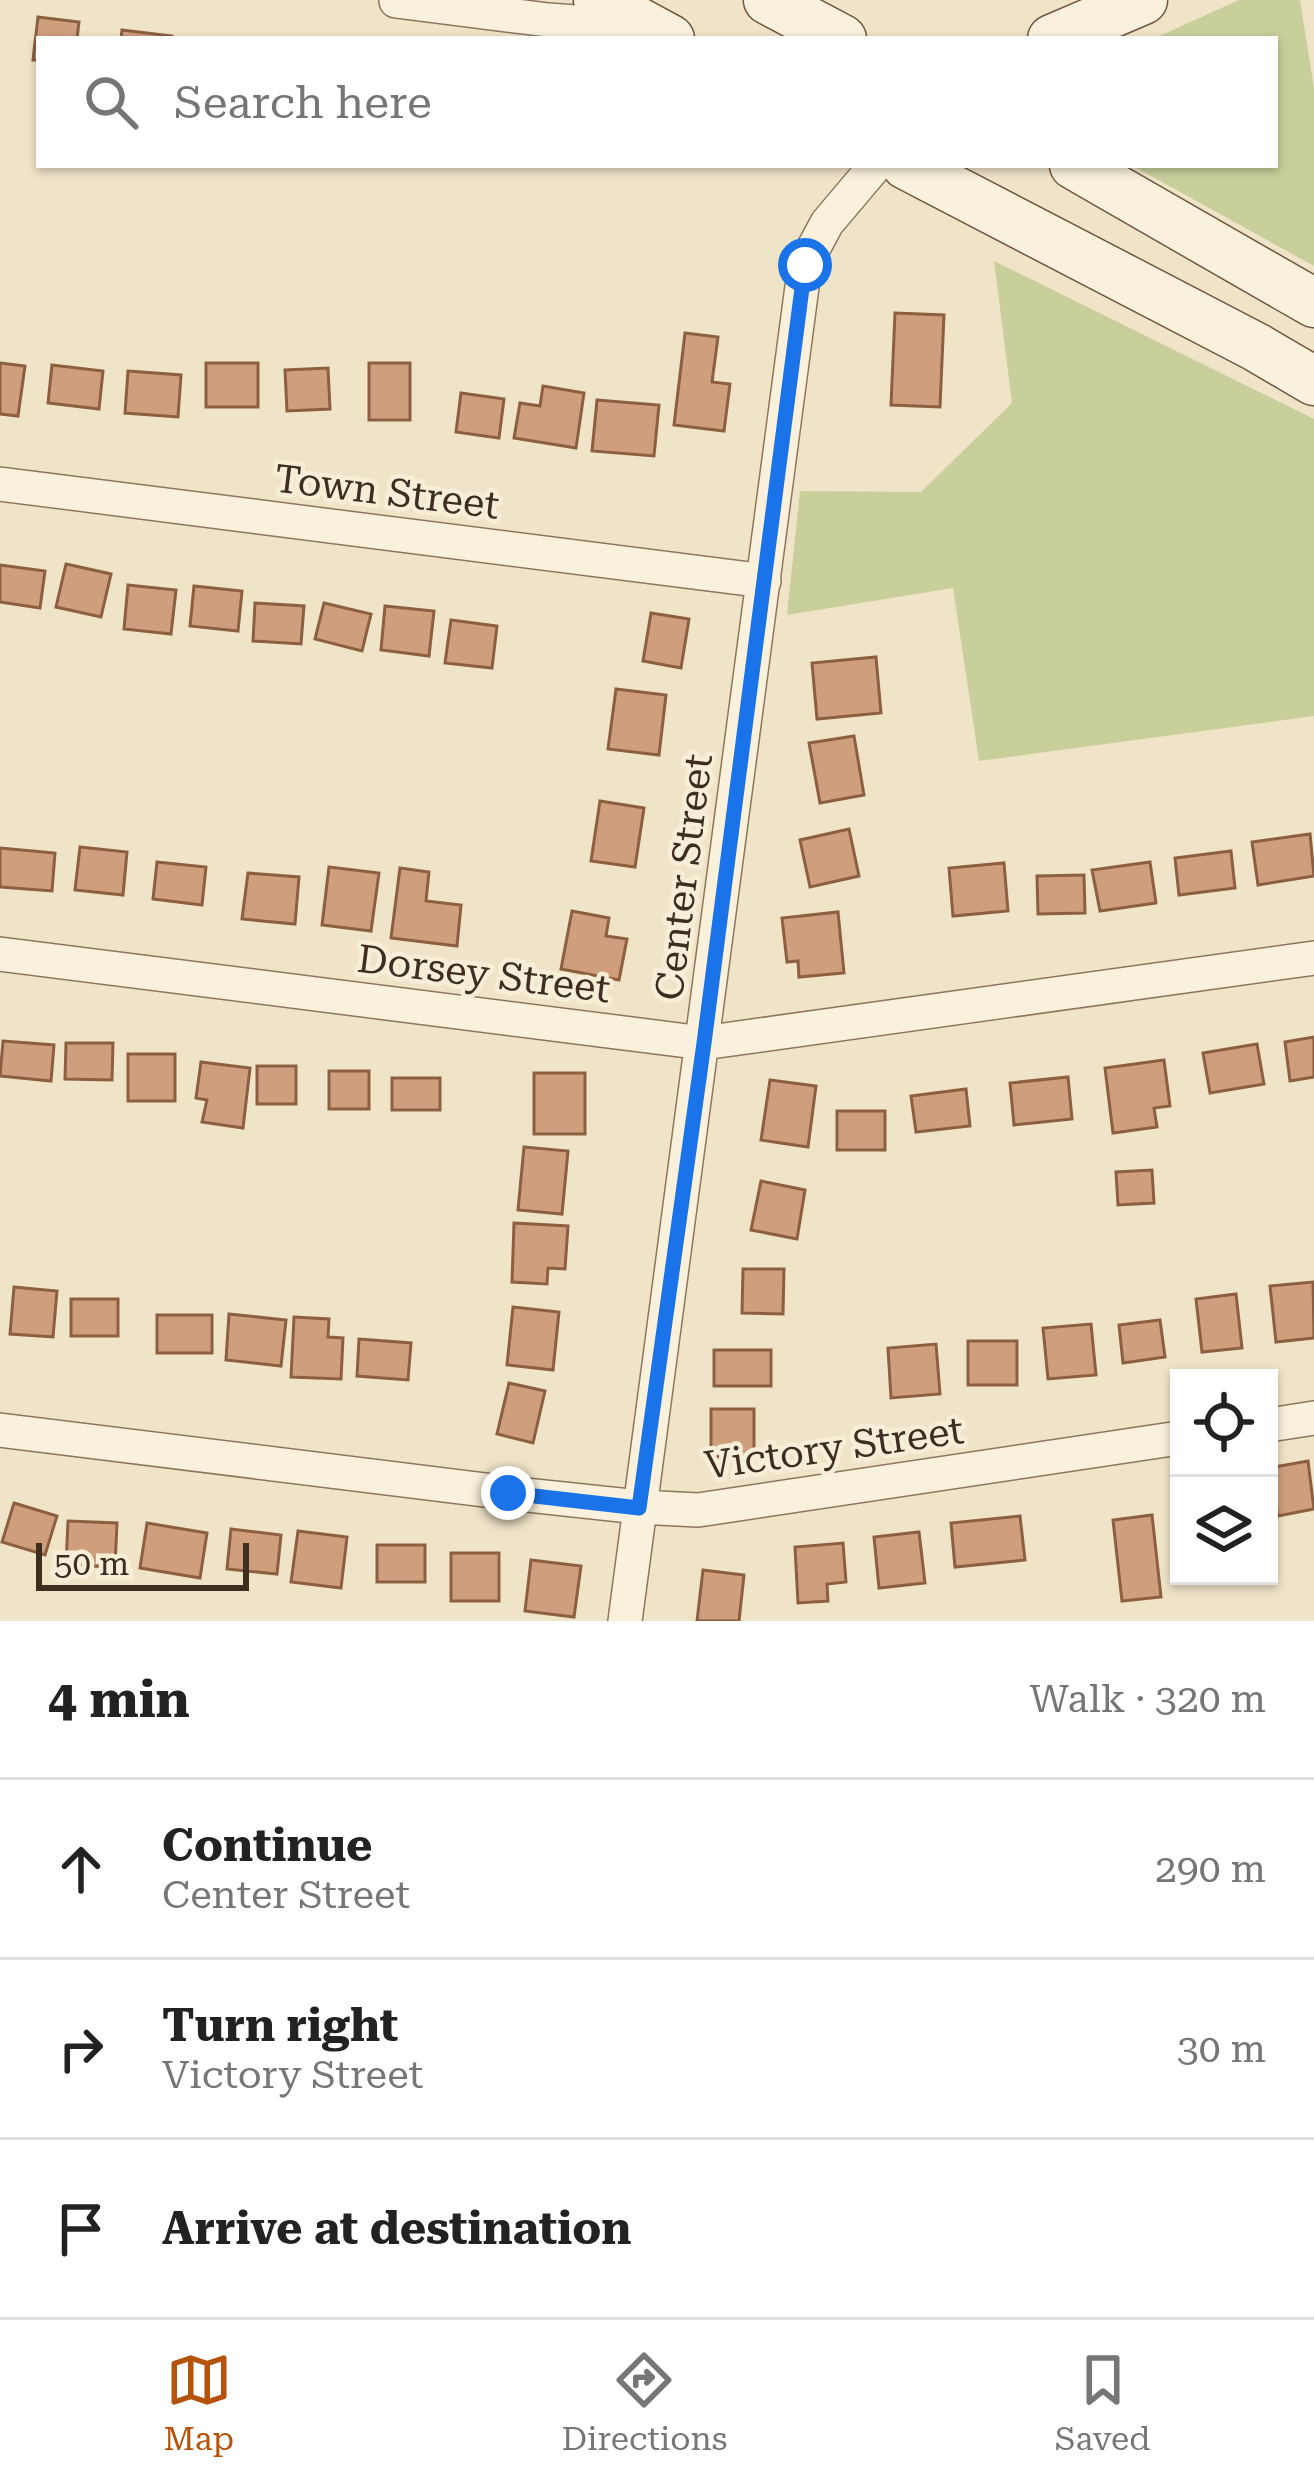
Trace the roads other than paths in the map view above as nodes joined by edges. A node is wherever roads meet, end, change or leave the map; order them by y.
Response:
1 (395, 0) edge
2 (598, 0) edge
3 (768, 0) edge
4 (1143, 0) edge
5 (658, 33) edge
6 (836, 36) edge
7 (1059, 36) edge
8 (873, 168) edge
9 (913, 168) edge
10 (1079, 168) edge
11 (1314, 303) edge
12 (1314, 381) edge
13 (0, 484) edge
14 (764, 581) junction
15 (0, 954) edge
16 (1314, 958) edge
17 (704, 1043) junction
18 (1314, 1418) edge
19 (1278, 1424) edge
20 (0, 1430) edge
21 (1170, 1439) edge
22 (639, 1508) junction
23 (625, 1621) edge

1 - 5 street
2 - 5 main road
3 - 6 main road
4 - 7 main road
8 - 14 street, Center Street
9 - 12 main road
10 - 11 main road
13 - 14 street, Town Street
14 - 17 street, Center Street
15 - 17 street, Dorsey Street
16 - 17 street, Dorsey Street
17 - 22 street, Center Street
18 - 19 street
20 - 22 street, Victory Street
21 - 22 street, Victory Street
22 - 23 street, Center Street

